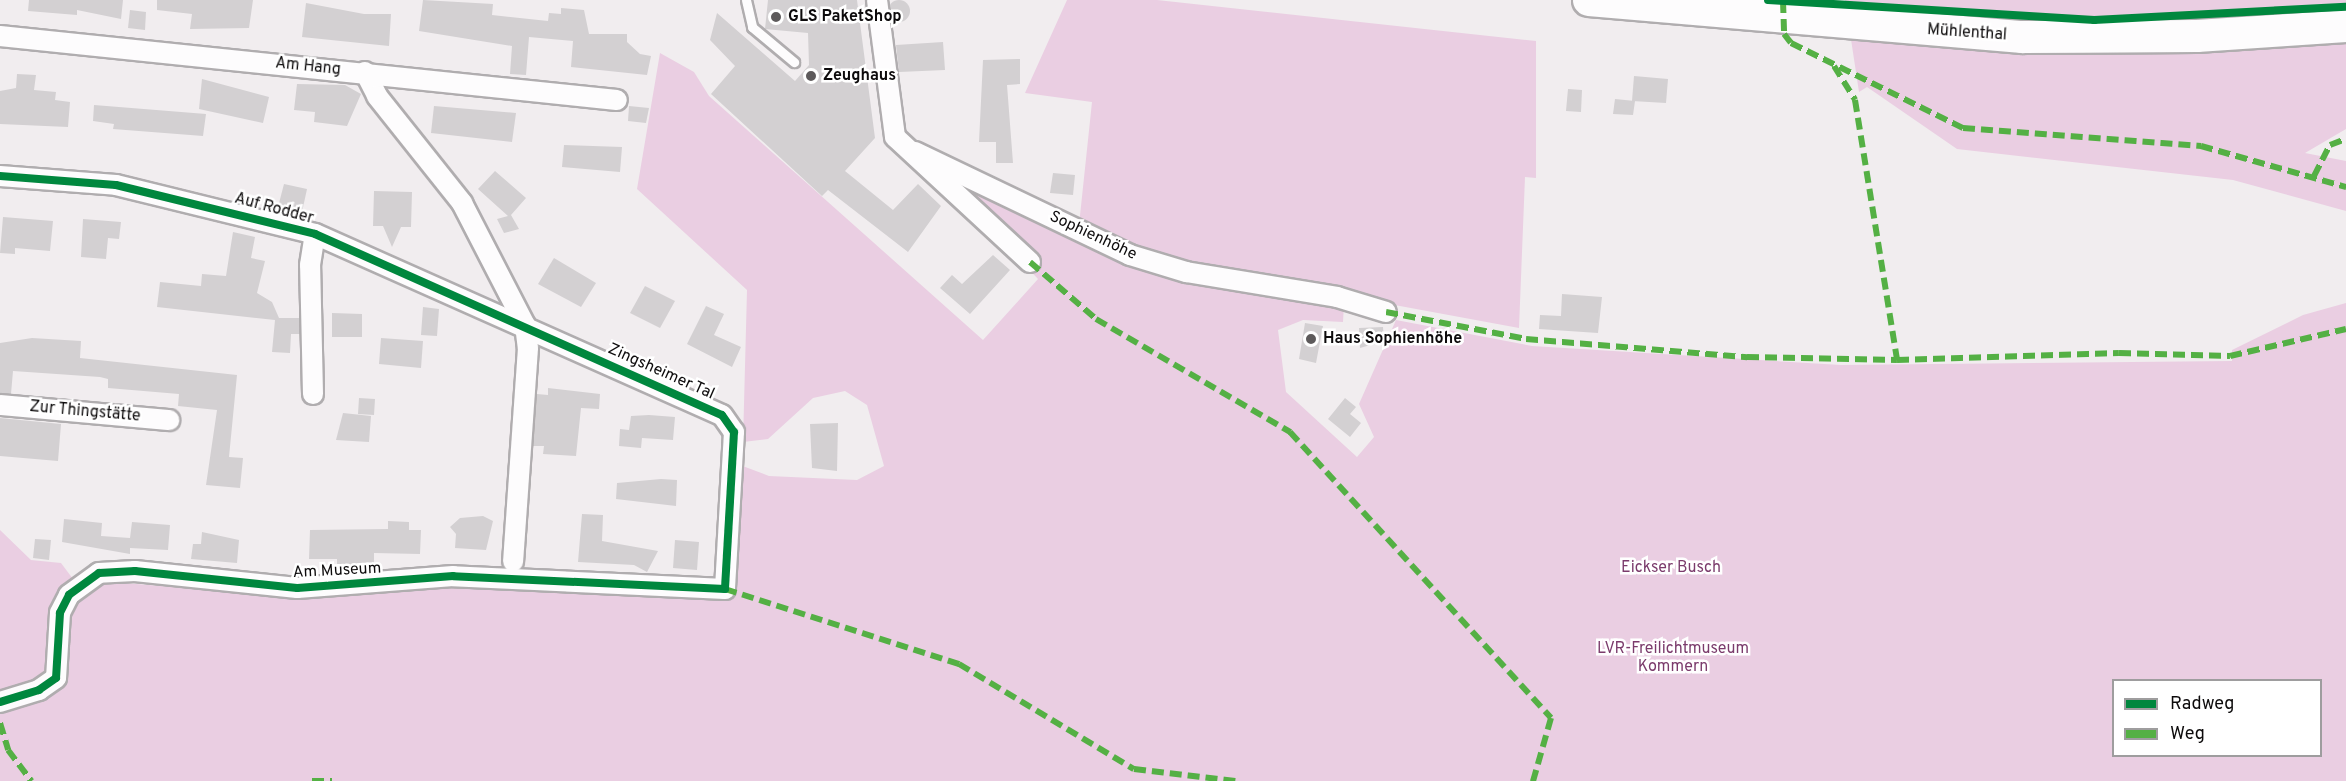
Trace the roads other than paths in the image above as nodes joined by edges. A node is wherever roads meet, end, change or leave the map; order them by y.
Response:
1 (746, 0) edge
2 (877, 0) edge
3 (1589, 0) edge
4 (2346, 26) edge
5 (0, 36) edge
6 (794, 62) dead end
7 (365, 72) junction
8 (616, 100) dead end
9 (915, 152) junction
10 (0, 176) edge
11 (315, 234) junction
12 (1030, 262) dead end
13 (1386, 312) dead end
14 (525, 325) junction
15 (313, 394) dead end
16 (0, 405) edge
17 (170, 420) dead end
18 (513, 561) dead end
19 (725, 589) joint
20 (0, 702) edge

1 - 6 lane
2 - 9 street
3 - 4 main road, Mühlenthal
5 - 7 street, Am Hang
7 - 8 street, Am Hang
7 - 14 street
9 - 12 street
9 - 13 street, Sophienhöhe
10 - 11 street, Auf Rodder
11 - 14 street, Auf Rodder
11 - 15 street
14 - 18 street
14 - 19 street, Zingsheimer Tal
16 - 17 street, Zur Thingstätte
19 - 20 street, Am Museum

